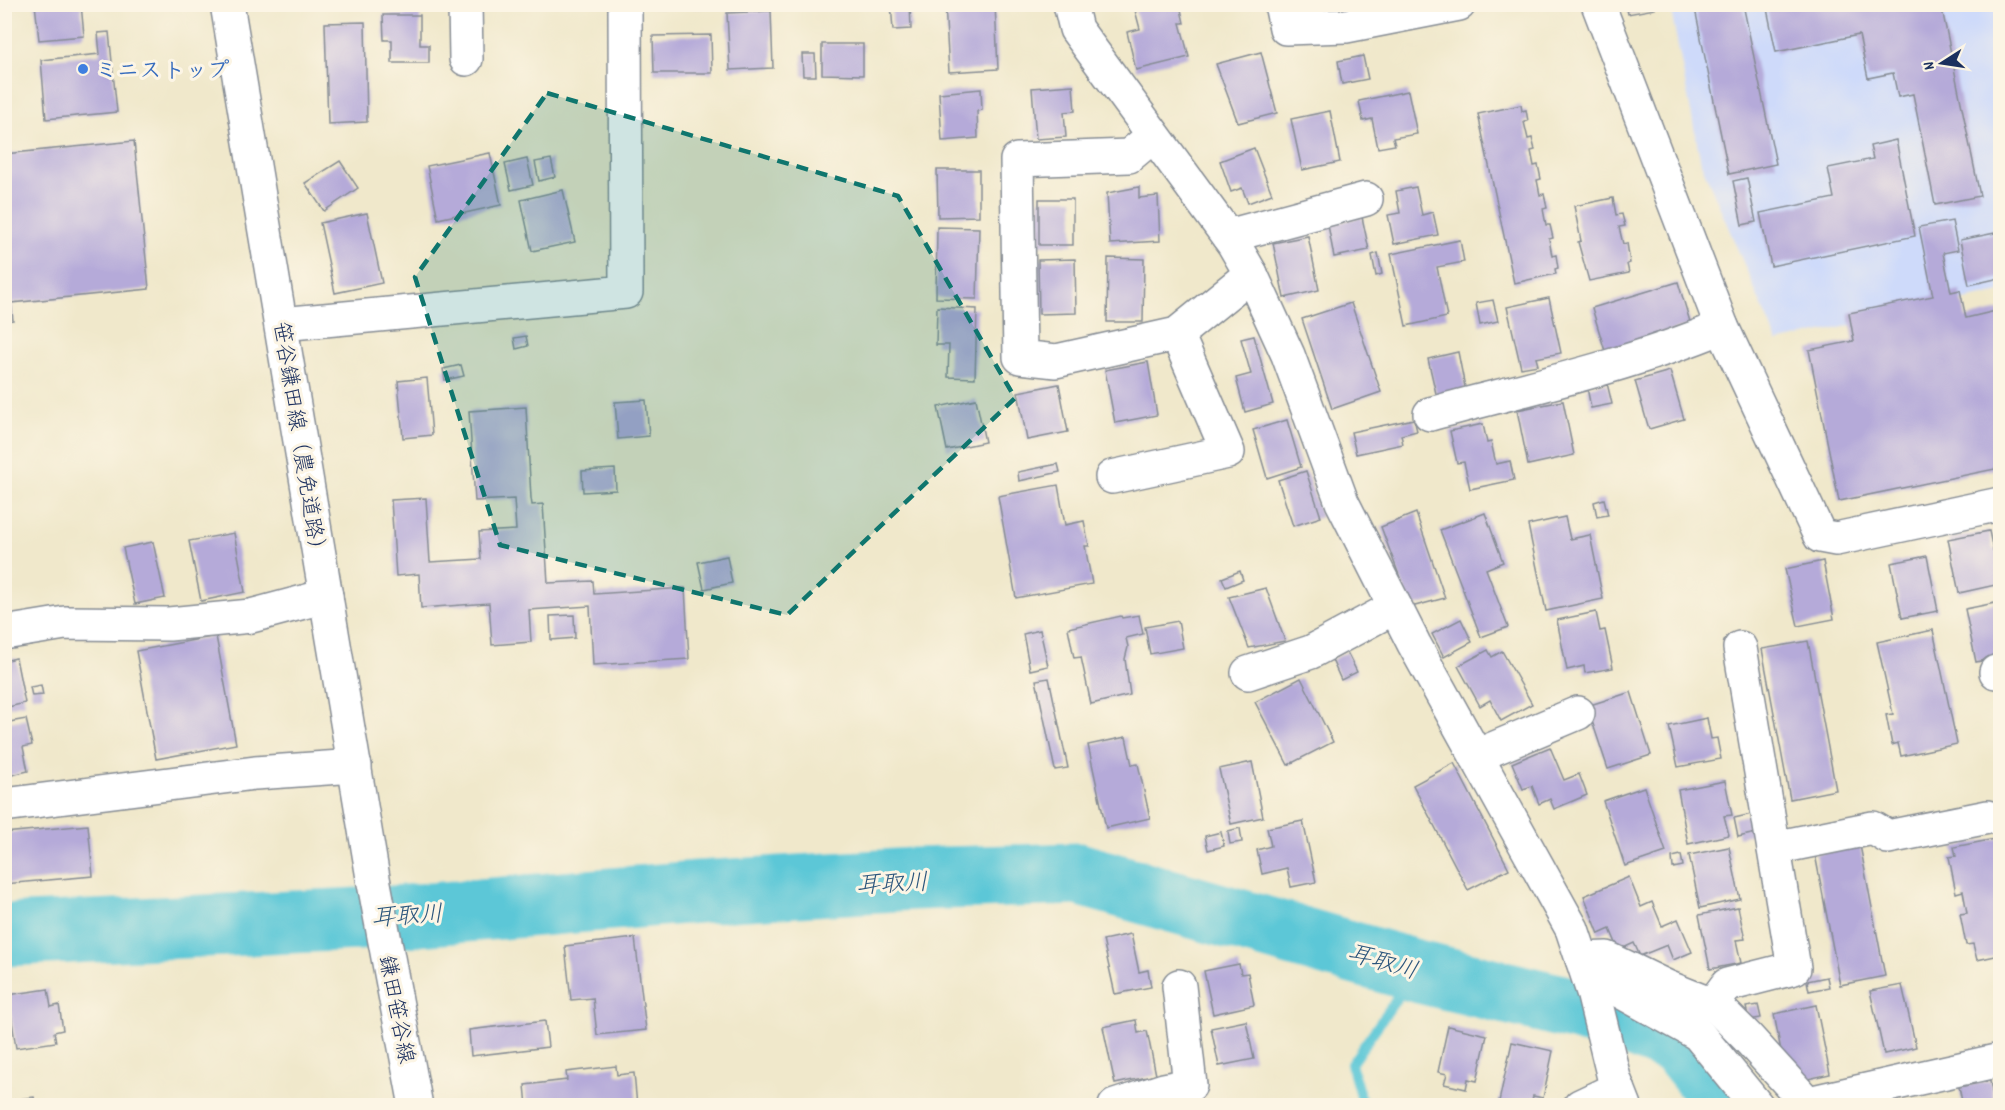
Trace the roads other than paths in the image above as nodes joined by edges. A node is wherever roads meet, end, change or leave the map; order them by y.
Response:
1 (227, 4) edge
2 (465, 4) edge
3 (625, 4) edge
4 (1070, 4) edge
5 (1281, 4) edge
6 (1459, 4) edge
7 (1598, 4) edge
8 (466, 60) dead end
9 (1153, 136) junction
10 (1366, 199) dead end
11 (1228, 236) junction
12 (1251, 274) junction
13 (281, 324) junction
14 (1722, 327) junction
15 (1178, 334) junction
16 (1430, 414) dead end
17 (1112, 477) dead end
18 (2001, 504) edge
19 (326, 596) junction
20 (1395, 607) junction
21 (4, 633) edge
22 (1740, 648) dead end
23 (1248, 674) dead end
24 (1578, 712) dead end
25 (1476, 756) junction
26 (355, 766) junction
27 (4, 805) edge
28 (1988, 817) dead end
29 (1774, 848) junction
30 (373, 878) joint
31 (1588, 977) junction
32 (1179, 986) dead end
33 (1712, 1005) junction
34 (2001, 1060) edge
35 (1619, 1090) edge
36 (1809, 1104) edge
37 (416, 1106) edge
38 (1114, 1106) edge
39 (1580, 1106) edge
40 (1757, 1106) edge

1 - 13 street, 笹谷鎌田線（農免道路）
2 - 8 street
3 - 13 street
4 - 9 street
5 - 6 street
7 - 14 street
9 - 11 street
9 - 15 street
10 - 11 street
11 - 12 street
12 - 15 street
12 - 20 street
13 - 19 street, 笹谷鎌田線（農免道路）
14 - 16 street
14 - 18 street
15 - 17 street
19 - 21 street
19 - 26 street, 笹谷鎌田線（農免道路）
20 - 23 street
20 - 25 street
22 - 29 street
24 - 25 street
25 - 31 street
26 - 27 street
26 - 30 street, 笹谷鎌田線（農免道路）
28 - 29 street
29 - 33 street
30 - 37 street, 鎌田笹谷線
31 - 33 street
31 - 35 street
31 - 40 street
32 - 38 street
33 - 36 street
34 - 36 street
35 - 39 street

